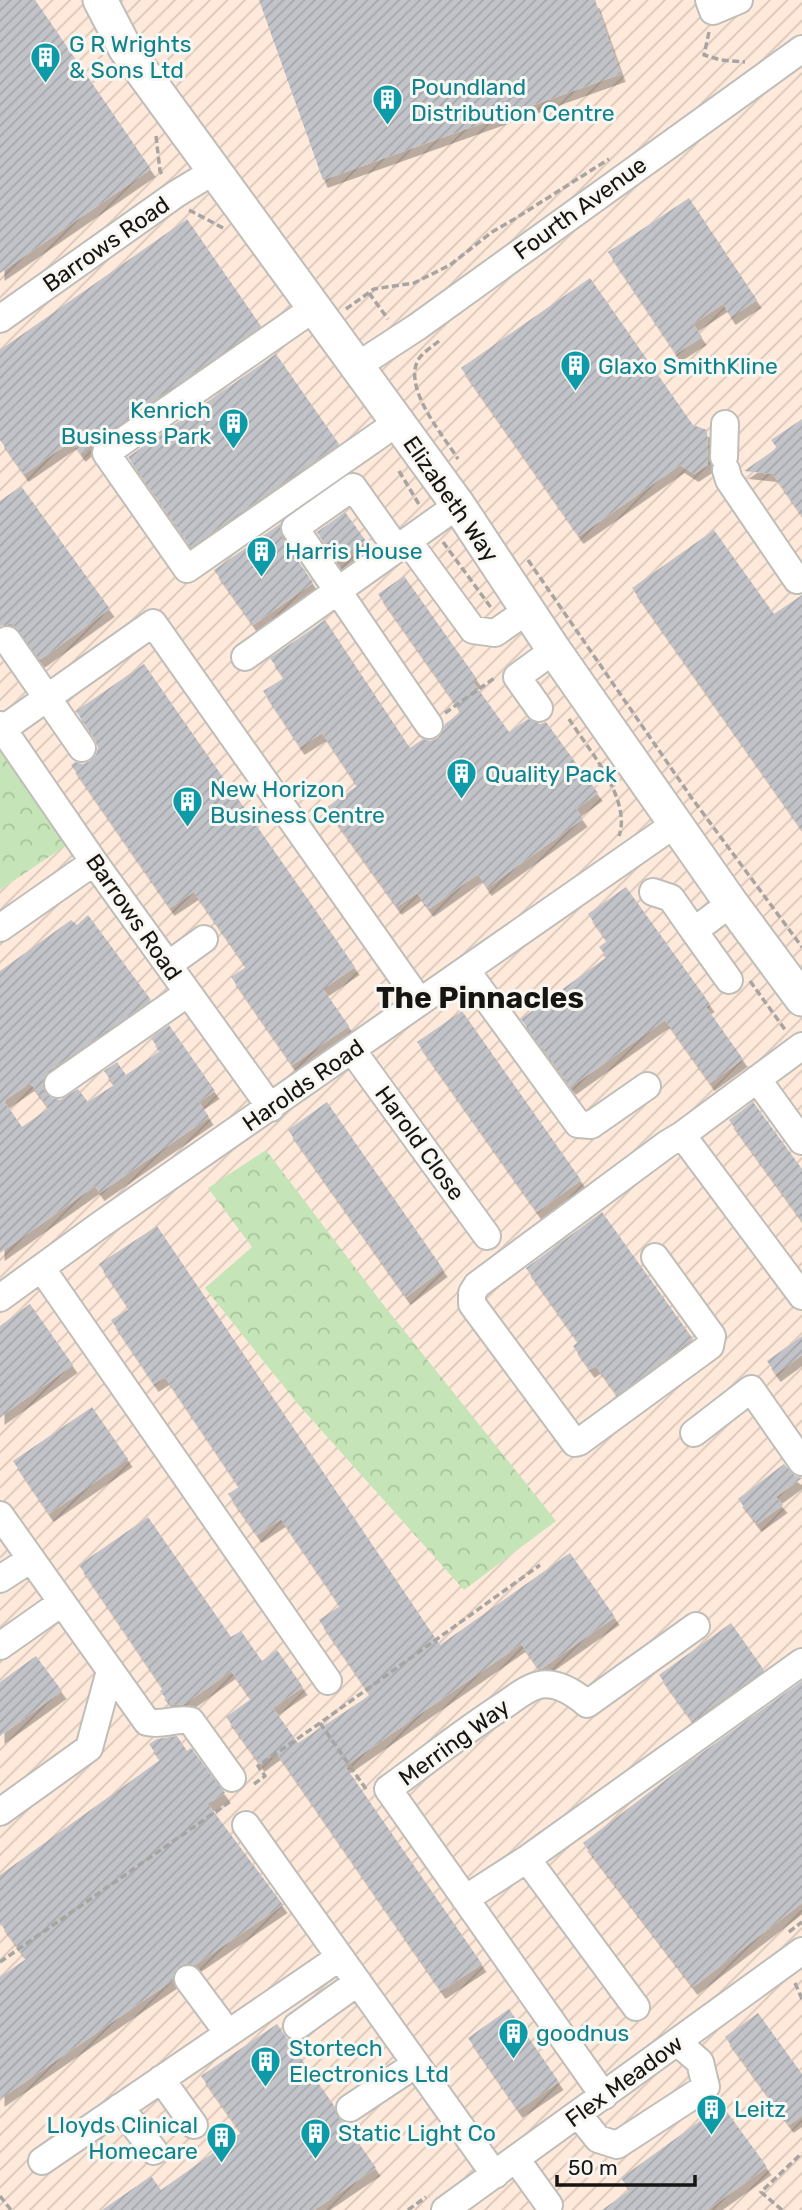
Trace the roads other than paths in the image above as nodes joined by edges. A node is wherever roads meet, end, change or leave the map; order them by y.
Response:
1 (100, 0) edge
2 (739, 0) edge
3 (711, 5) edge
4 (802, 48) edge
5 (214, 171) junction
6 (329, 309) junction
7 (0, 319) edge
8 (357, 366) junction
9 (398, 422) junction
10 (725, 424) dead end
11 (458, 505) junction
12 (402, 545) junction
13 (797, 580) dead end
14 (338, 590) junction
15 (528, 610) junction
16 (7, 640) dead end
17 (554, 650) junction
18 (245, 657) dead end
19 (48, 698) junction
20 (539, 708) dead end
21 (429, 725) road end
22 (2, 727) edge
23 (82, 748) dead end
24 (675, 824) junction
25 (94, 862) junction
26 (653, 892) dead end
27 (731, 903) junction
28 (0, 928) edge
29 (694, 931) junction
30 (204, 939) dead end
31 (168, 965) junction
32 (466, 970) junction
33 (729, 980) dead end
34 (188, 993) junction
35 (802, 999) edge
36 (421, 1002) junction
37 (802, 1046) edge
38 (352, 1051) junction
39 (757, 1079) junction
40 (58, 1084) dead end
41 (648, 1086) dead end
42 (271, 1108) junction
43 (682, 1136) junction
44 (802, 1141) edge
45 (487, 1237) dead end
46 (655, 1258) dead end
47 (41, 1269) junction
48 (802, 1296) edge
49 (0, 1298) edge
50 (694, 1433) dead end
51 (802, 1462) edge
52 (0, 1515) edge
53 (31, 1559) junction
54 (0, 1579) edge
55 (61, 1603) junction
56 (696, 1626) dead end
57 (0, 1646) edge
58 (802, 1662) edge
59 (110, 1671) junction
60 (328, 1681) dead end
61 (239, 1787) road end
62 (0, 1812) edge
63 (246, 1825) dead end
64 (527, 1858) junction
65 (465, 1899) junction
66 (802, 1951) edge
67 (340, 1956) junction
68 (188, 1979) dead end
69 (358, 1983) junction
70 (636, 2007) dead end
71 (297, 2026) dead end
72 (228, 2033) junction
73 (677, 2042) junction
74 (416, 2064) junction
75 (161, 2079) junction
76 (604, 2095) junction
77 (120, 2107) junction
78 (350, 2108) dead end
79 (578, 2114) junction
80 (194, 2125) dead end
81 (154, 2151) dead end
82 (42, 2161) dead end
83 (505, 2167) junction
84 (549, 2205) dead end
85 (445, 2210) edge

1 - 5 main road, Elizabeth Way
2 - 3 street
4 - 8 street, Fourth Avenue
5 - 6 main road, Elizabeth Way
5 - 7 street, Barrows Road
6 - 8 main road, Elizabeth Way
6 - 9 street
8 - 9 main road, Elizabeth Way
9 - 11 main road, Elizabeth Way
10 - 13 street
11 - 12 street
11 - 15 main road, Elizabeth Way
12 - 14 street
12 - 14 street
12 - 15 street
14 - 18 street
14 - 21 street
15 - 17 main road, Elizabeth Way
16 - 19 street
17 - 20 street
17 - 24 main road, Elizabeth Way
19 - 22 street
19 - 23 street
19 - 36 street
22 - 25 street, Barrows Road
24 - 27 main road, Elizabeth Way
24 - 32 street, Harolds Road
25 - 28 street
25 - 31 street, Barrows Road
26 - 29 street
27 - 29 street
27 - 35 main road, Elizabeth Way
29 - 33 street
30 - 31 street
31 - 34 street, Barrows Road
32 - 36 street, Harolds Road
32 - 41 street
34 - 40 street
34 - 42 street, Barrows Road
36 - 38 street, Harolds Road
37 - 39 street
38 - 42 street, Harolds Road
38 - 45 street, Harold Close
39 - 43 street
39 - 44 street
42 - 47 street, Harolds Road
43 - 46 street
43 - 48 street
47 - 49 street, Harolds Road
47 - 60 street
50 - 51 street
52 - 53 street
53 - 54 street
53 - 55 street
55 - 57 street
55 - 59 street
56 - 65 street, Merring Way
58 - 64 street
59 - 61 street
59 - 62 street
63 - 67 street
64 - 65 street
64 - 70 street
65 - 76 street, Merring Way
66 - 73 street, Flex Meadow
67 - 69 street
67 - 72 street
68 - 72 street
69 - 71 street
69 - 74 street
72 - 75 street
73 - 76 street, Flex Meadow
73 - 79 street
74 - 78 street
74 - 83 street
75 - 77 street
75 - 80 street
76 - 79 street, Flex Meadow
77 - 81 street
77 - 82 street
79 - 83 street, Flex Meadow
83 - 84 street
83 - 85 street, Flex Meadow

